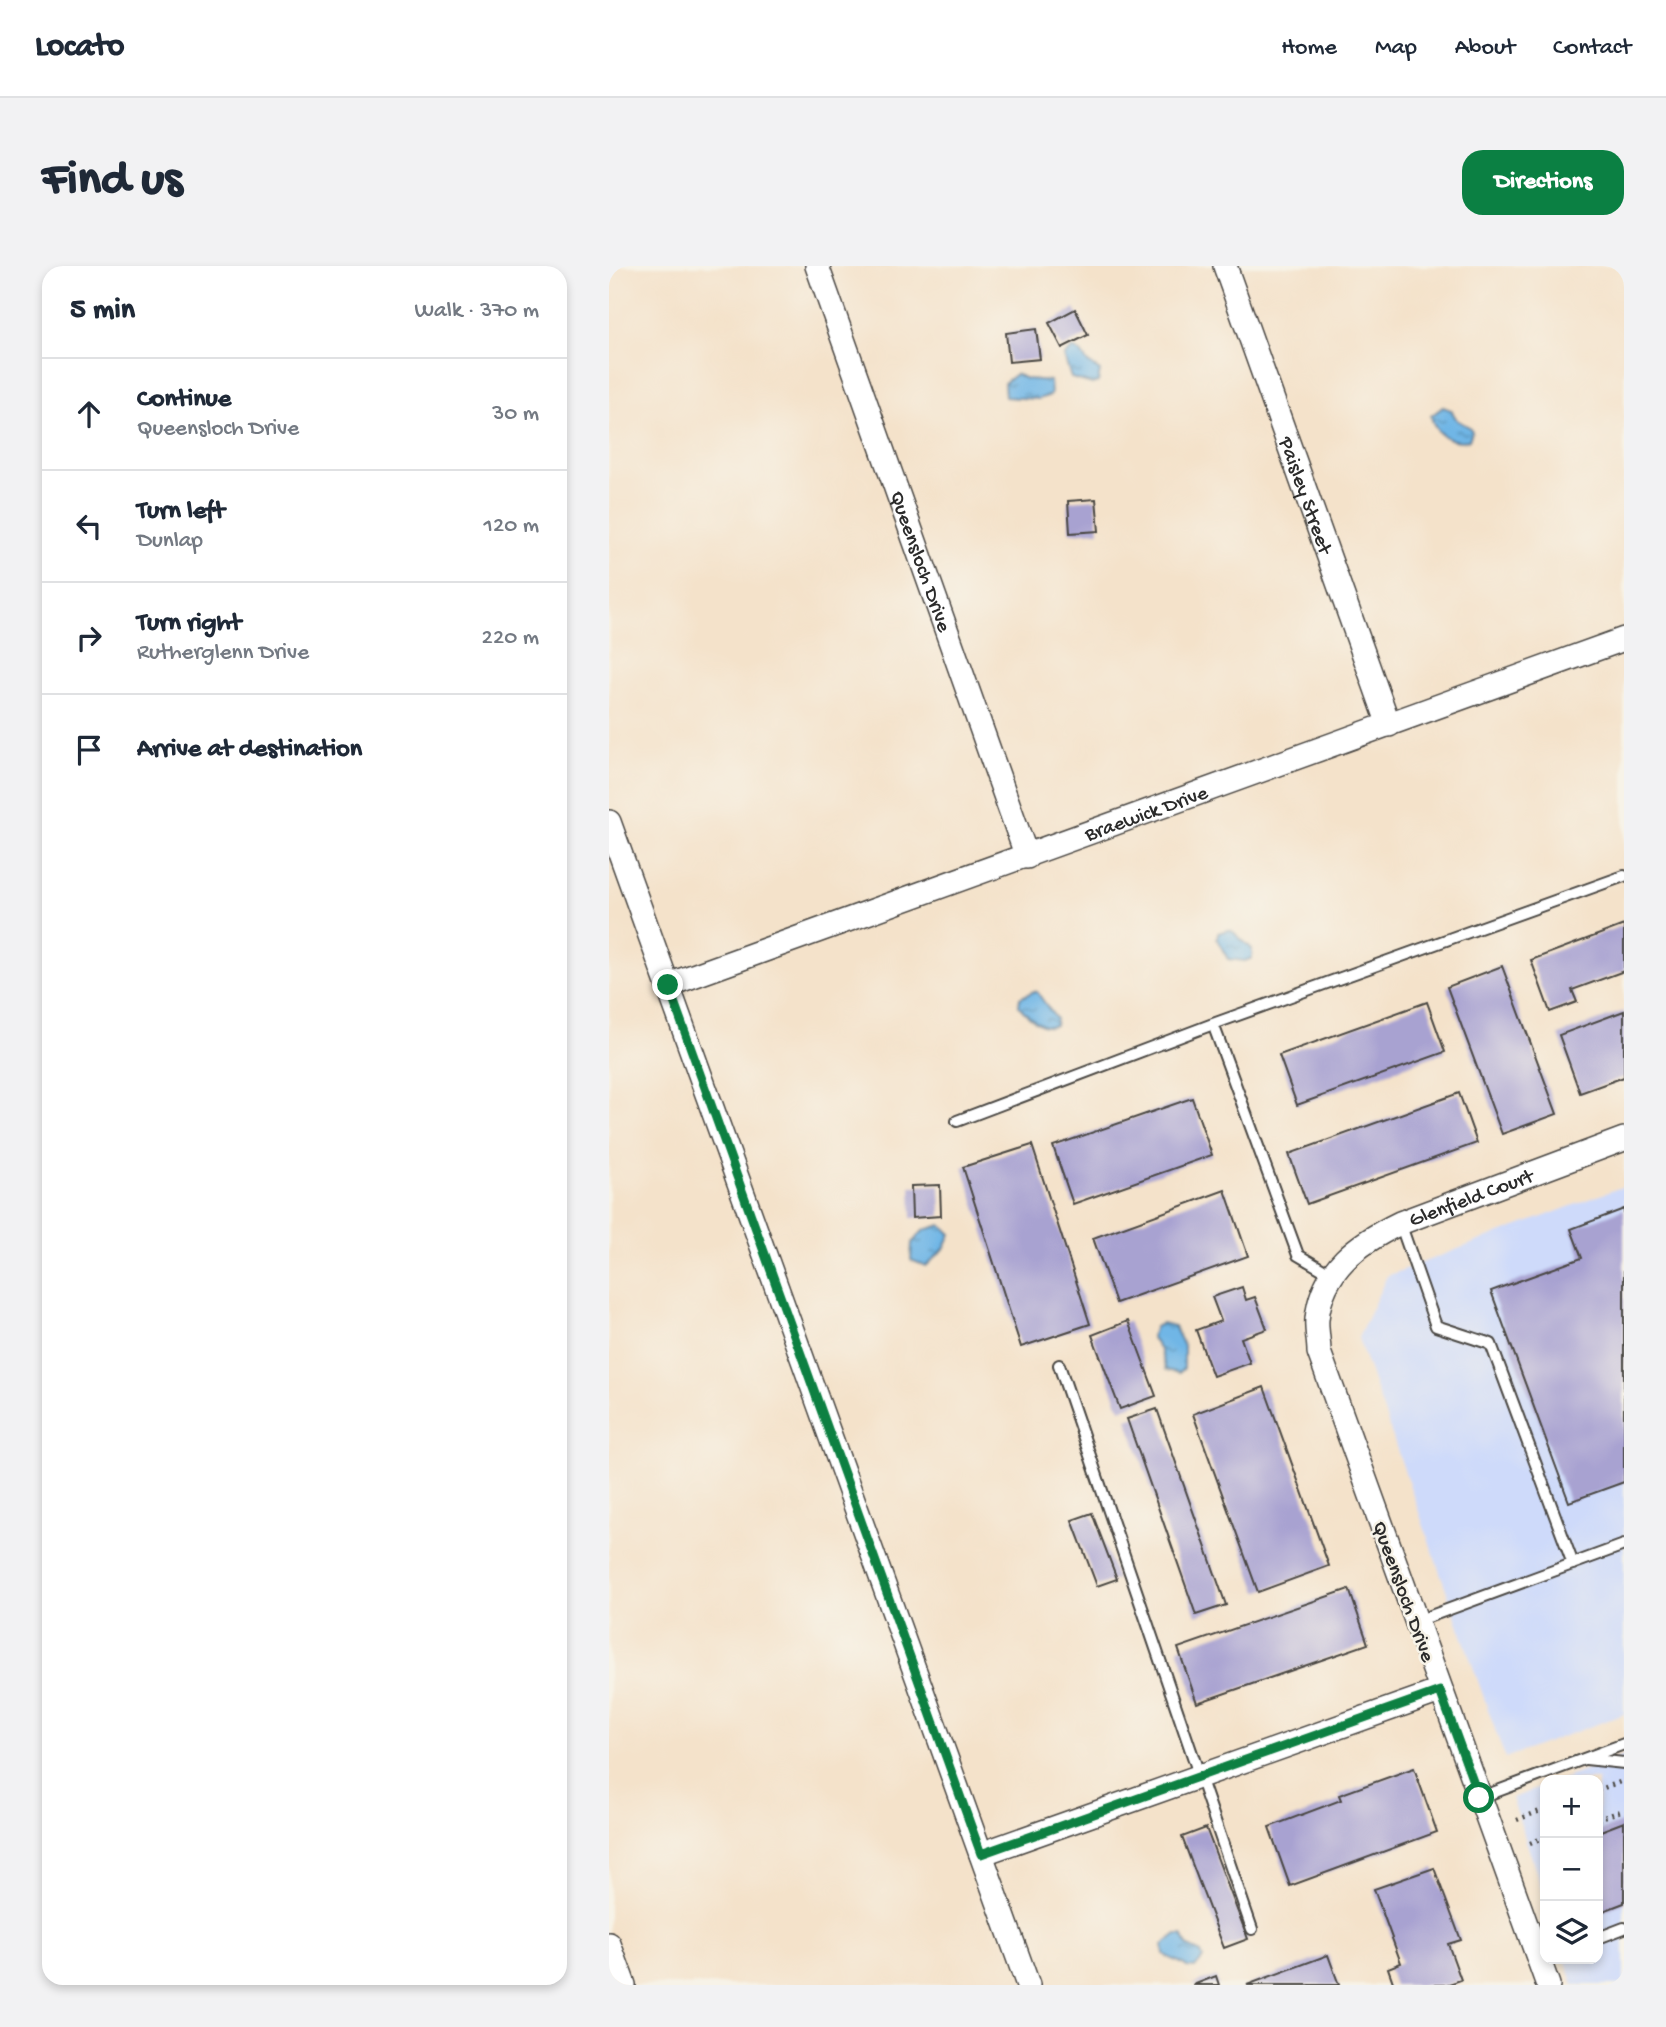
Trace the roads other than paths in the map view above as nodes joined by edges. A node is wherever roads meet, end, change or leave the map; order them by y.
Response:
1 (817, 266) edge
2 (1225, 266) edge
3 (1624, 639) edge
4 (1389, 725) junction
5 (609, 821) edge
6 (1027, 857) junction
7 (1624, 876) edge
8 (668, 985) junction
9 (1213, 1024) junction
10 (957, 1121) dead end
11 (1624, 1139) edge
12 (1400, 1223) junction
13 (1332, 1275) junction
14 (1059, 1365) dead end
15 (1624, 1545) edge
16 (1573, 1564) junction
17 (1417, 1621) junction
18 (1440, 1691) junction
19 (1624, 1744) edge
20 (1584, 1759) junction
21 (1624, 1763) edge
22 (1199, 1777) junction
23 (1479, 1798) junction
24 (981, 1854) junction
25 (1624, 1928) edge
26 (1252, 1929) dead end
27 (1603, 1936) edge
28 (609, 1944) edge
29 (1540, 1954) edge
30 (1543, 1964) edge
31 (624, 1985) edge
32 (1028, 1985) edge
33 (1548, 1985) edge

1 - 6 street, Queensloch Drive
2 - 4 street, Paisley Street
3 - 4 street, Braewick Drive
4 - 6 street, Braewick Drive
5 - 8 street
6 - 8 street, Braewick Drive
7 - 9 lane
8 - 24 street
9 - 10 lane
9 - 13 lane
11 - 12 street, Glenfield Court
12 - 13 street, Glenfield Court
12 - 16 lane
13 - 17 street, Queensloch Drive
14 - 22 lane
15 - 16 lane
16 - 17 lane
17 - 18 street, Queensloch Drive
18 - 22 street
18 - 23 street, Queensloch Drive
19 - 20 lane
20 - 21 lane
20 - 23 lane
22 - 24 street
22 - 26 lane
23 - 29 street, Queensloch Drive
24 - 32 street
25 - 27 lane
28 - 31 street
30 - 33 street, Queensloch Drive

